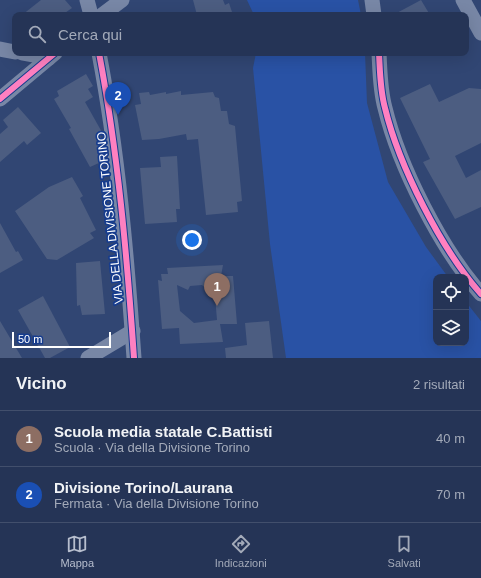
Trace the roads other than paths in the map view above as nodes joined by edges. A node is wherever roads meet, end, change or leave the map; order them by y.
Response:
1 (87, 0) edge
2 (122, 0) edge
3 (372, 0) edge
4 (464, 0) edge
5 (90, 12) edge
6 (106, 12) edge
7 (374, 12) edge
8 (481, 33) edge
9 (0, 49) edge
10 (12, 51) edge
11 (52, 56) edge
12 (100, 56) edge
13 (379, 56) edge
14 (0, 99) edge
15 (481, 294) edge
16 (133, 331) junction
17 (88, 358) edge
18 (134, 358) edge

1 - 5 street
2 - 6 street
3 - 7 street
4 - 8 street
9 - 10 street
11 - 14 street
12 - 16 street, VIA DELLA DIVISIONE TORINO
13 - 15 street
16 - 17 street
16 - 18 street, VIA DELLA DIVISIONE TORINO

